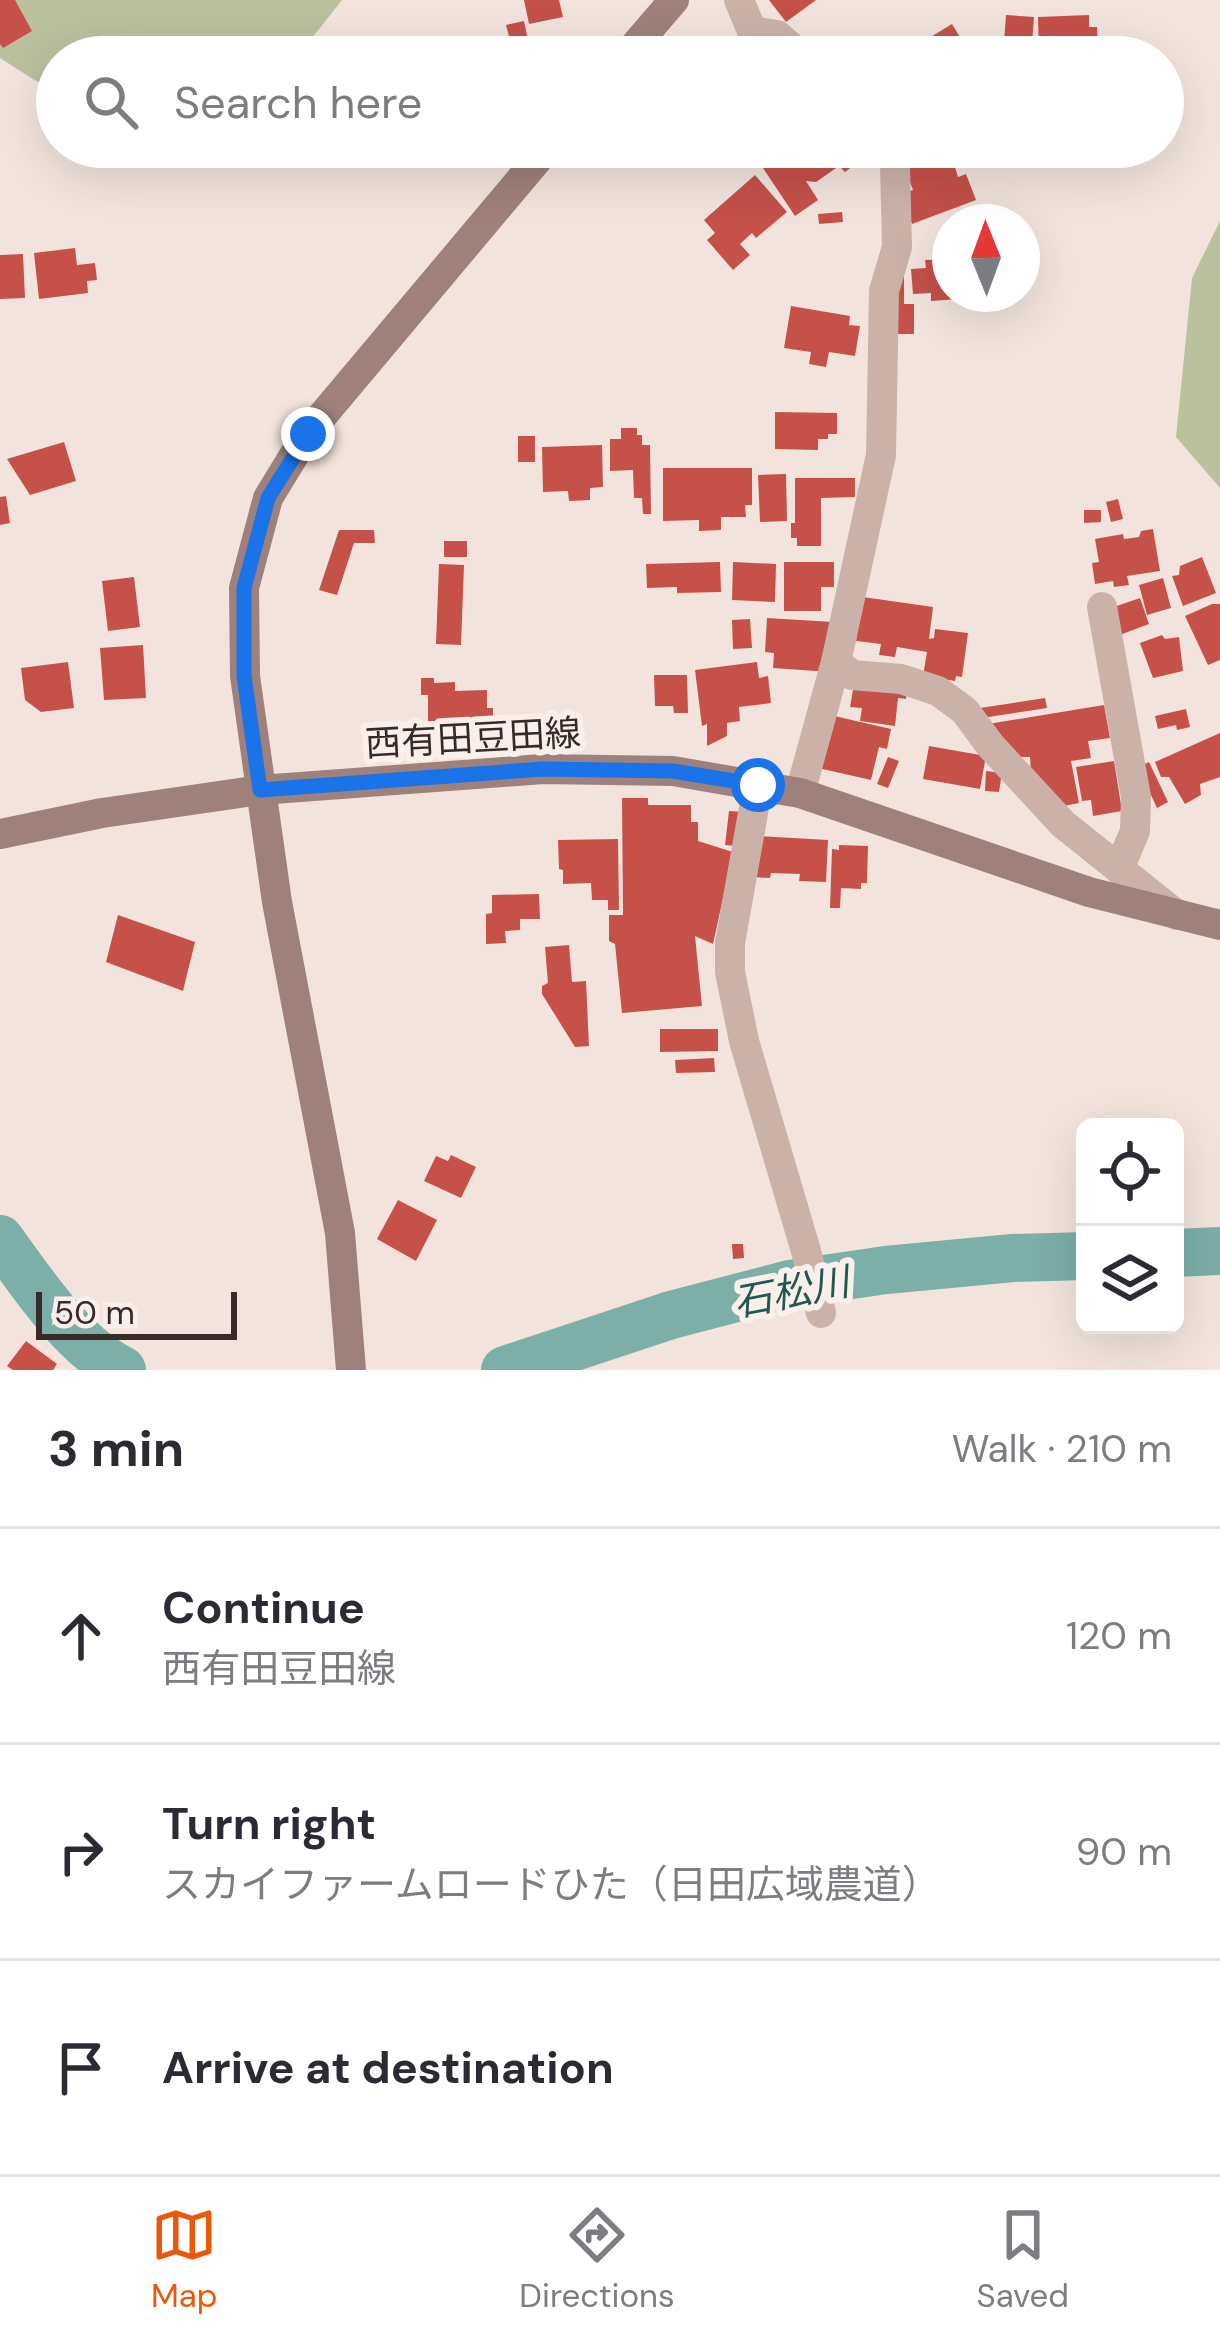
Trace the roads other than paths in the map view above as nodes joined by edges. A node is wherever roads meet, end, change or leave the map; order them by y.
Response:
1 (674, 0) edge
2 (739, 0) edge
3 (643, 36) edge
4 (778, 36) edge
5 (530, 168) edge
6 (895, 168) edge
7 (1102, 607) dead end
8 (836, 662) junction
9 (758, 785) junction
10 (260, 790) junction
11 (800, 793) junction
12 (0, 834) edge
13 (1119, 869) junction
14 (1179, 916) junction
15 (1220, 925) edge
16 (821, 1313) dead end
17 (350, 1370) edge

1 - 3 street
2 - 4 street
5 - 10 street
6 - 8 street
7 - 13 street
8 - 11 street
8 - 13 street
9 - 10 street, 西有田豆田線
9 - 11 street, 西有田豆田線
9 - 16 street
10 - 12 street, 西有田豆田線
10 - 17 street
11 - 14 street, 西有田豆田線
13 - 14 street
14 - 15 street, 西有田豆田線

